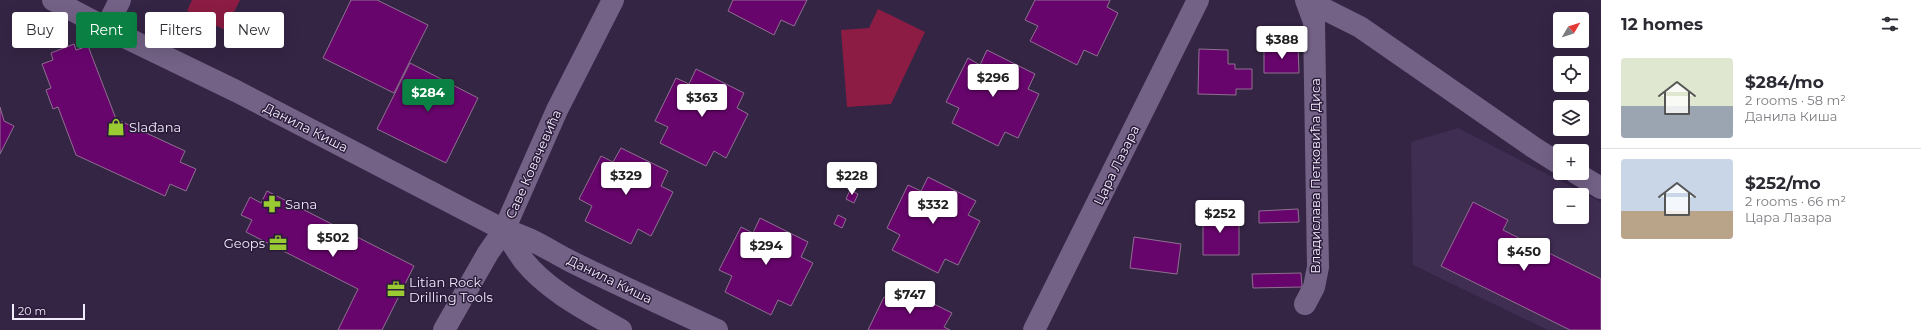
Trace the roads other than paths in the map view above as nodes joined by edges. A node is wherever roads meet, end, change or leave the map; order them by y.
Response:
1 (53, 0) edge
2 (120, 0) edge
3 (612, 0) edge
4 (1198, 0) edge
5 (1306, 0) edge
6 (76, 12) edge
7 (114, 12) edge
8 (137, 43) edge
9 (1553, 160) edge
10 (1588, 180) edge
11 (1601, 188) edge
12 (504, 230) junction
13 (1305, 304) dead end
14 (444, 330) edge
15 (621, 330) edge
16 (716, 330) edge
17 (1034, 330) edge

1 - 6 street, Данила Киша
2 - 7 street
3 - 12 street, Саве Ковачевића
4 - 17 street, Цара Лазара
5 - 9 street
5 - 13 street, Владислава Петковића Диса
8 - 12 street, Данила Киша
10 - 11 street
12 - 14 street
12 - 15 street, Саве Ковачевића
12 - 16 street, Данила Киша

